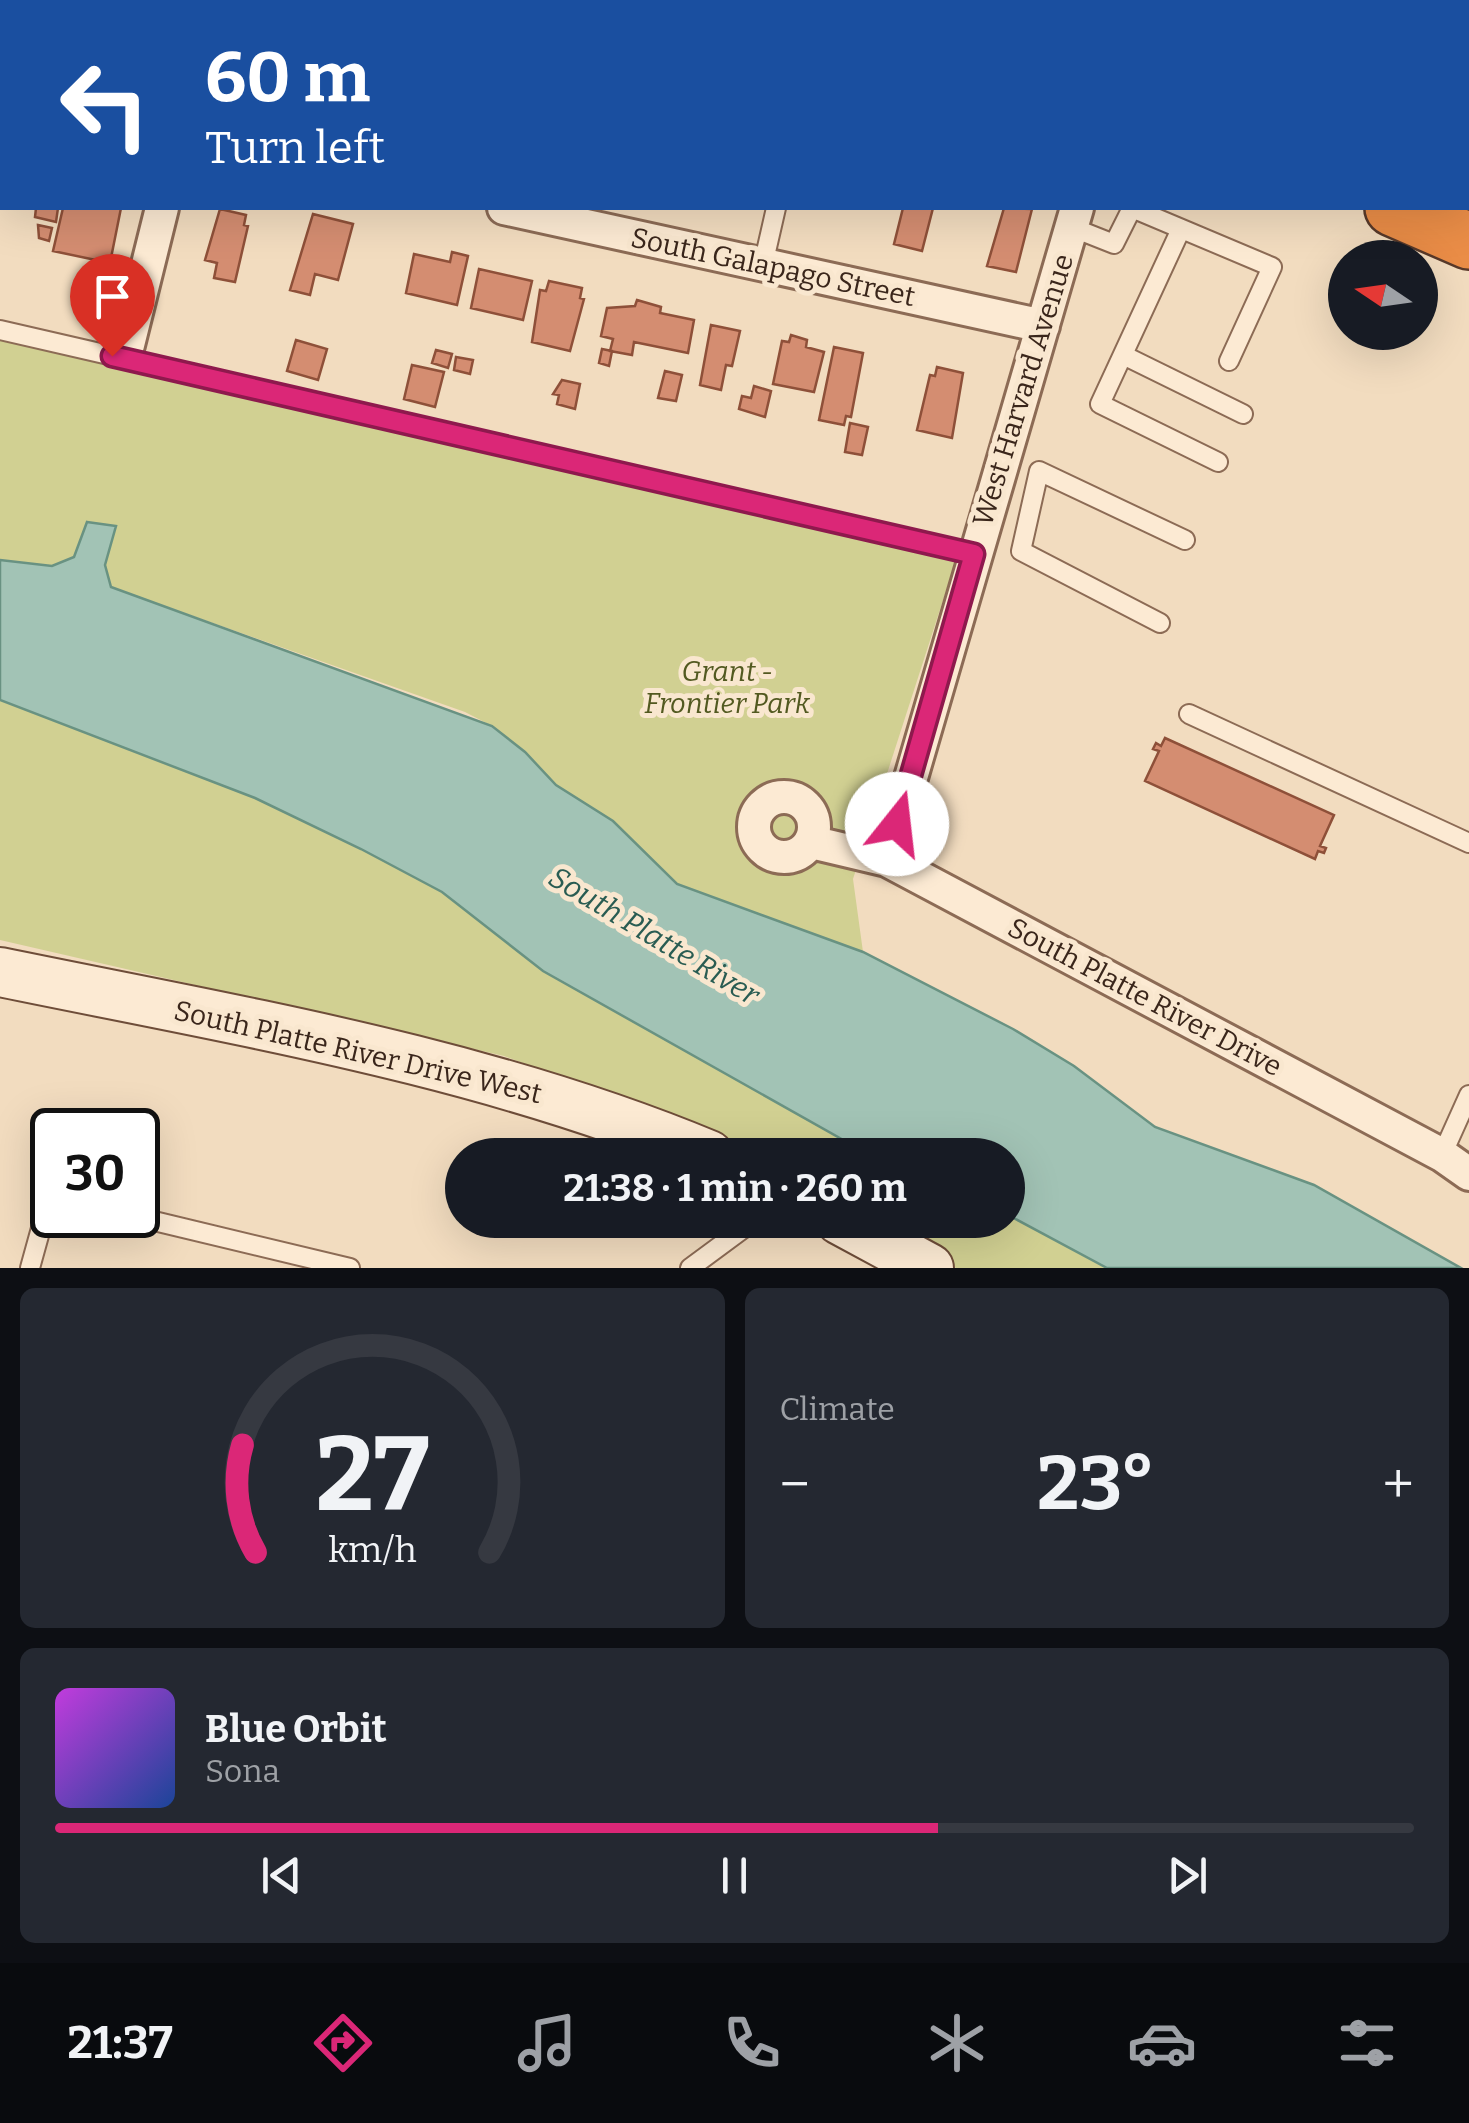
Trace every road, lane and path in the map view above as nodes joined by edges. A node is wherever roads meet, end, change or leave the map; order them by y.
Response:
1 (162, 210) edge
2 (513, 210) edge
3 (776, 210) edge
4 (1131, 210) edge
5 (1137, 210) edge
6 (1398, 210) edge
7 (1074, 217) edge
8 (1181, 229) junction
9 (1469, 240) edge
10 (762, 264) junction
11 (1043, 326) junction
12 (0, 330) edge
13 (128, 345) dead end
14 (1123, 355) junction
15 (1229, 361) dead end
16 (1243, 414) dead end
17 (1218, 462) dead end
18 (993, 492) junction
19 (1032, 502) junction
20 (1185, 540) dead end
21 (974, 554) junction
22 (1160, 622) dead end
23 (1189, 714) dead end
24 (811, 842) dead end
25 (1469, 843) edge
26 (887, 860) junction
27 (0, 972) edge
28 (1469, 1094) edge
29 (663, 1138) edge
30 (1456, 1165) edge
31 (160, 1222) edge
32 (38, 1238) edge
33 (731, 1238) edge
34 (873, 1238) edge
35 (30, 1268) edge
36 (350, 1268) edge
37 (690, 1268) edge
38 (929, 1268) edge

1 - 13 street
2 - 10 street, South Galapago Street
3 - 10 lane
4 - 7 lane
5 - 8 lane
6 - 9 highway
7 - 11 street, West Harvard Avenue
8 - 14 lane
8 - 15 lane
10 - 11 street, South Galapago Street
11 - 18 street, West Harvard Avenue
12 - 21 lane
14 - 16 lane
14 - 17 lane
18 - 19 lane
18 - 21 street, West Harvard Avenue
19 - 20 lane
19 - 22 lane
21 - 26 street, West Harvard Avenue
23 - 25 lane
24 - 26 street, South Platte River Drive
26 - 30 street, South Platte River Drive
27 - 29 street, South Platte River Drive West
28 - 30 lane
31 - 36 lane
32 - 35 lane
33 - 37 lane
34 - 38 street

